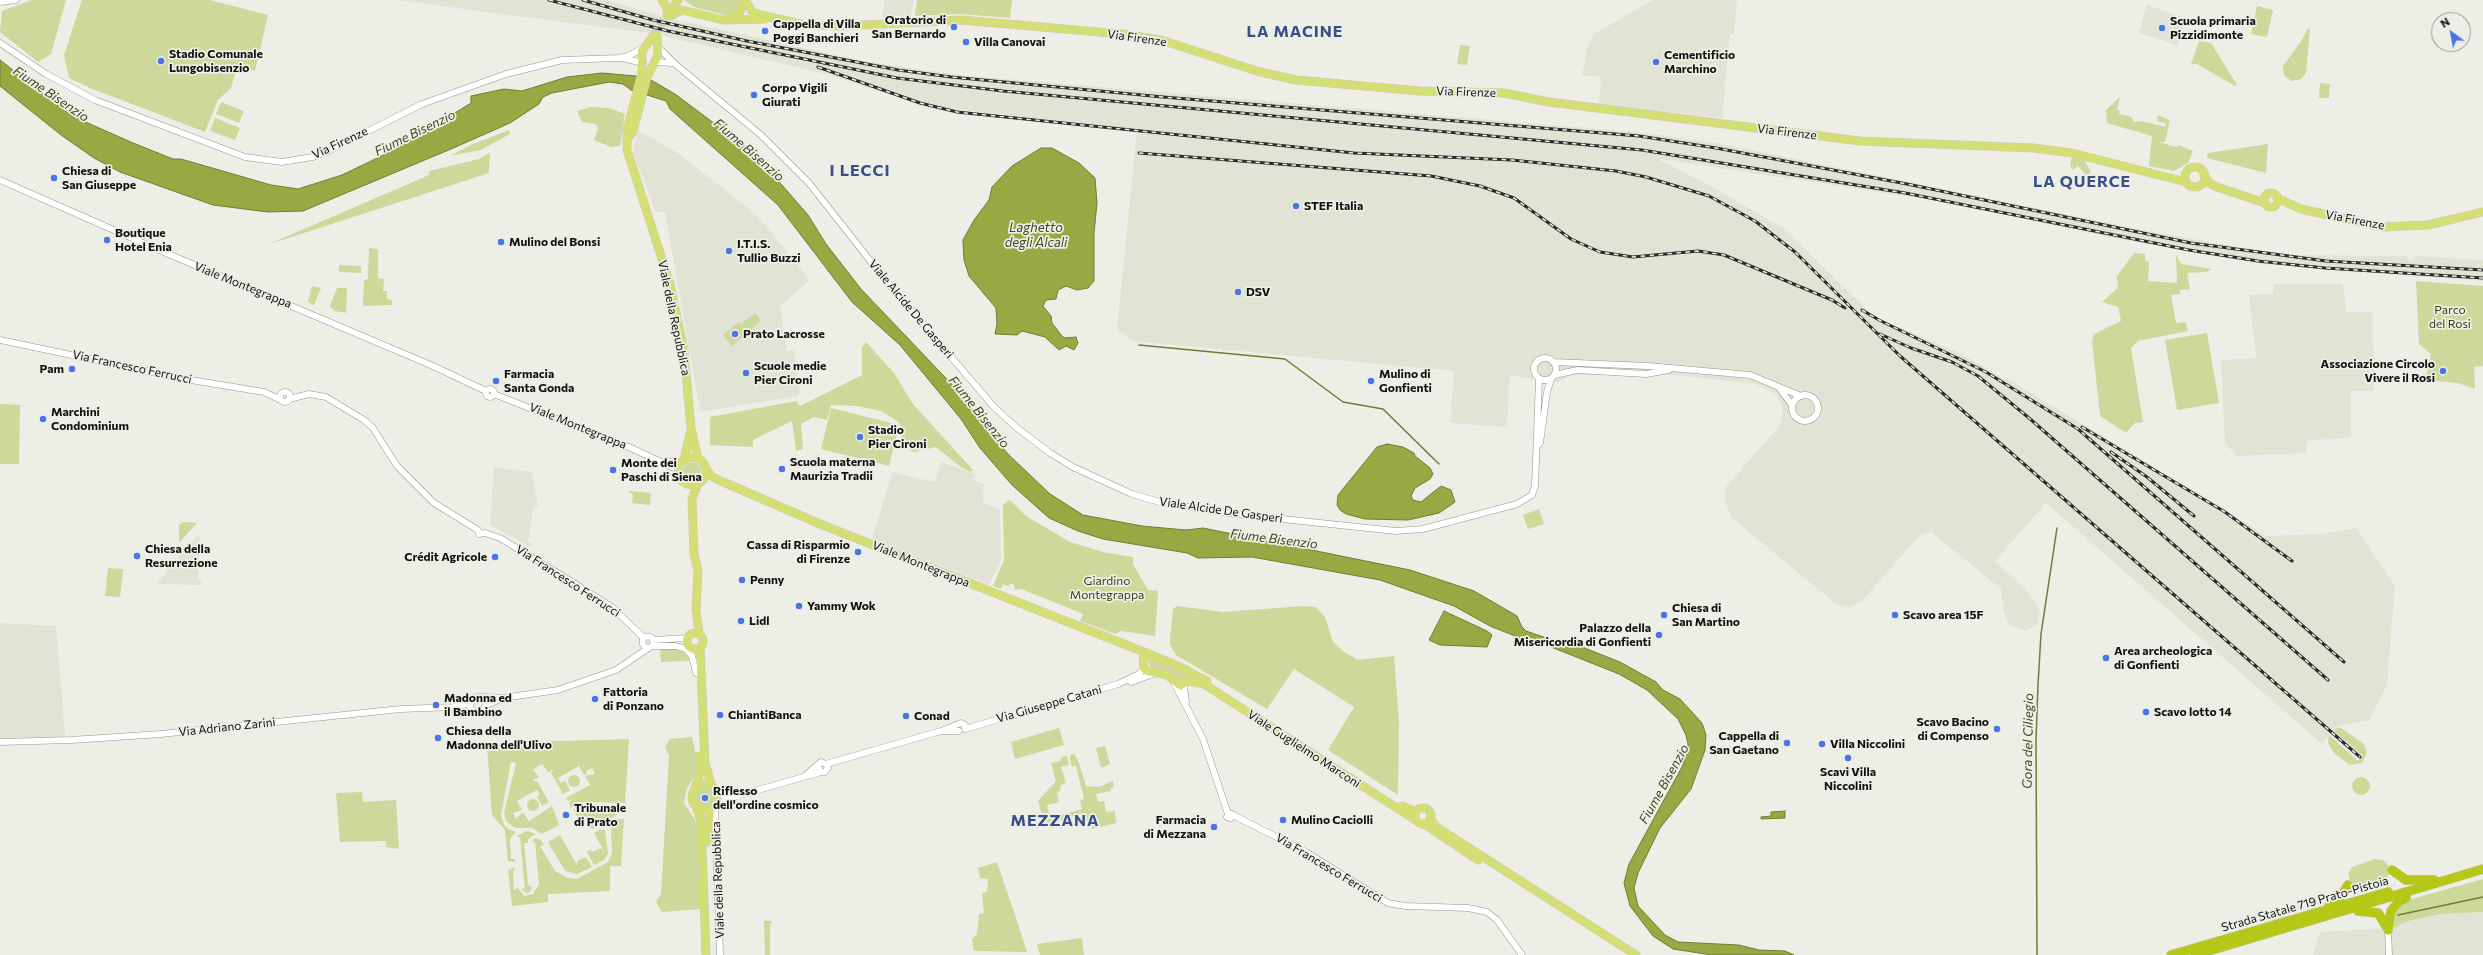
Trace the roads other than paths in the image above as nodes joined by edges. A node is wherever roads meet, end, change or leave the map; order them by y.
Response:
1 (16, 0) edge
2 (662, 0) edge
3 (678, 0) edge
4 (745, 0) edge
5 (1, 4) edge
6 (694, 11) junction
7 (669, 16) junction
8 (719, 19) junction
9 (772, 19) junction
10 (1, 43) edge
11 (657, 45) junction
12 (643, 48) junction
13 (619, 58) junction
14 (655, 62) junction
15 (643, 63) junction
16 (674, 64) junction
17 (645, 74) junction
18 (2187, 172) junction
19 (2162, 175) junction
20 (2204, 175) junction
21 (0, 180) edge
22 (2186, 182) junction
23 (2196, 187) junction
24 (2217, 187) junction
25 (2266, 199) junction
26 (2276, 202) junction
27 (2483, 212) edge
28 (0, 340) edge
29 (1553, 362) junction
30 (1674, 369) junction
31 (1553, 377) junction
32 (1539, 379) junction
33 (1778, 386) junction
34 (1801, 396) junction
35 (1792, 405) junction
36 (691, 428) junction
37 (1537, 446) junction
38 (698, 458) junction
39 (681, 464) junction
40 (705, 467) junction
41 (721, 481) junction
42 (700, 482) junction
43 (686, 483) junction
44 (692, 499) junction
45 (692, 636) junction
46 (644, 642) junction
47 (652, 644) junction
48 (697, 648) junction
49 (1145, 660) junction
50 (630, 661) junction
51 (696, 672) junction
52 (1189, 672) junction
53 (1158, 673) junction
54 (1173, 680) junction
55 (1186, 683) junction
56 (1118, 684) junction
57 (483, 697) junction
58 (503, 698) junction
59 (471, 703) junction
60 (485, 706) junction
61 (454, 707) junction
62 (1188, 709) junction
63 (470, 711) junction
64 (0, 742) edge
65 (695, 788) junction
66 (714, 790) junction
67 (736, 795) junction
68 (714, 805) junction
69 (696, 807) junction
70 (1416, 812) junction
71 (1430, 818) junction
72 (1420, 822) junction
73 (2483, 864) edge
74 (2483, 869) edge
75 (2392, 870) dead end
76 (2483, 873) edge
77 (2460, 875) junction
78 (2432, 883) junction
79 (2348, 886) dead end
80 (2348, 910) junction
81 (2320, 912) junction
82 (2388, 930) junction
83 (706, 955) edge
84 (711, 955) edge
85 (720, 955) edge
86 (1522, 955) edge
87 (1626, 955) edge
88 (1636, 955) edge
89 (2171, 955) edge
90 (2195, 955) edge
91 (2390, 955) edge

1 - 5 street
2 - 7 main road
3 - 6 main road
3 - 7 main road
4 - 8 main road
4 - 9 main road
6 - 7 main road
6 - 8 main road
8 - 9 main road
9 - 19 main road, Via Firenze
10 - 13 street, Via Firenze
11 - 12 main road
11 - 14 main road
11 - 16 street, Viale Alcide De Gasperi
12 - 13 street
12 - 15 main road
13 - 15 street
14 - 15 main road
14 - 16 street
14 - 17 main road
15 - 17 main road
16 - 37 street, Viale Alcide De Gasperi
17 - 36 main road, Viale della Repubblica
18 - 19 main road, Via Firenze
18 - 20 main road, Via Firenze
18 - 22 main road
19 - 22 main road, Via Firenze
20 - 23 main road
20 - 24 main road, Via Firenze
21 - 39 street, Viale Montegrappa
22 - 23 main road, Via Firenze
23 - 24 main road, Via Firenze
24 - 25 main road, Via Firenze
25 - 26 main road, Via Firenze
25 - 26 main road, Via Firenze
26 - 27 main road, Via Firenze
28 - 46 street, Via Francesco Ferrucci
29 - 30 street
29 - 31 street
29 - 32 street
30 - 31 street
30 - 33 street
31 - 32 street
31 - 37 street
32 - 37 street
33 - 34 street
33 - 35 street
34 - 35 street
34 - 35 street
36 - 38 main road
36 - 39 main road
38 - 39 main road
38 - 40 main road
39 - 43 main road
40 - 41 main road
40 - 42 main road
41 - 42 main road
41 - 49 main road, Viale Montegrappa
42 - 43 main road
42 - 44 main road
43 - 44 main road
44 - 45 main road
45 - 47 street, Via Francesco Ferrucci
45 - 48 main road
45 - 48 main road, Viale della Repubblica
46 - 47 street, Via Francesco Ferrucci
46 - 47 street, Via Francesco Ferrucci
46 - 50 street
47 - 50 street
47 - 51 street
48 - 51 main road, Viale della Repubblica
48 - 66 main road, Viale della Repubblica
49 - 52 main road
49 - 53 main road
49 - 56 street
50 - 58 street
51 - 65 main road, Viale della Repubblica
52 - 55 main road
52 - 70 main road, Viale Guglielmo Marconi
53 - 54 main road
53 - 56 street
54 - 55 main road
54 - 62 street, Via Francesco Ferrucci
55 - 62 street
55 - 72 main road, Viale Guglielmo Marconi
56 - 67 street, Via Giuseppe Catani
57 - 58 street
57 - 59 street
57 - 60 street
58 - 60 street
59 - 61 street
59 - 63 street
60 - 63 street
61 - 63 street
61 - 64 street, Via Adriano Zarini
62 - 86 street, Via Francesco Ferrucci
65 - 66 main road
65 - 69 main road, Viale della Repubblica
66 - 67 street
66 - 68 main road, Viale della Repubblica
67 - 68 street
68 - 69 main road, Viale della Repubblica
68 - 84 main road, Viale della Repubblica
68 - 85 street, Viale della Repubblica
69 - 83 main road, Viale della Repubblica
70 - 71 main road, Viale Guglielmo Marconi
70 - 72 main road
71 - 72 main road
71 - 88 main road, Viale Guglielmo Marconi
72 - 87 main road, Viale Guglielmo Marconi
73 - 77 highway
74 - 77 highway, Strada Statale 719 Prato-Pistoia
75 - 78 highway
76 - 77 highway
77 - 78 highway, Strada Statale 719 Prato-Pistoia
78 - 80 highway, Strada Statale 719 Prato-Pistoia
78 - 81 highway, Strada Statale 719 Prato-Pistoia
78 - 82 highway
79 - 81 highway
80 - 82 highway
80 - 90 highway, Strada Statale 719 Prato-Pistoia
81 - 89 highway, Strada Statale 719 Prato-Pistoia
82 - 91 street

